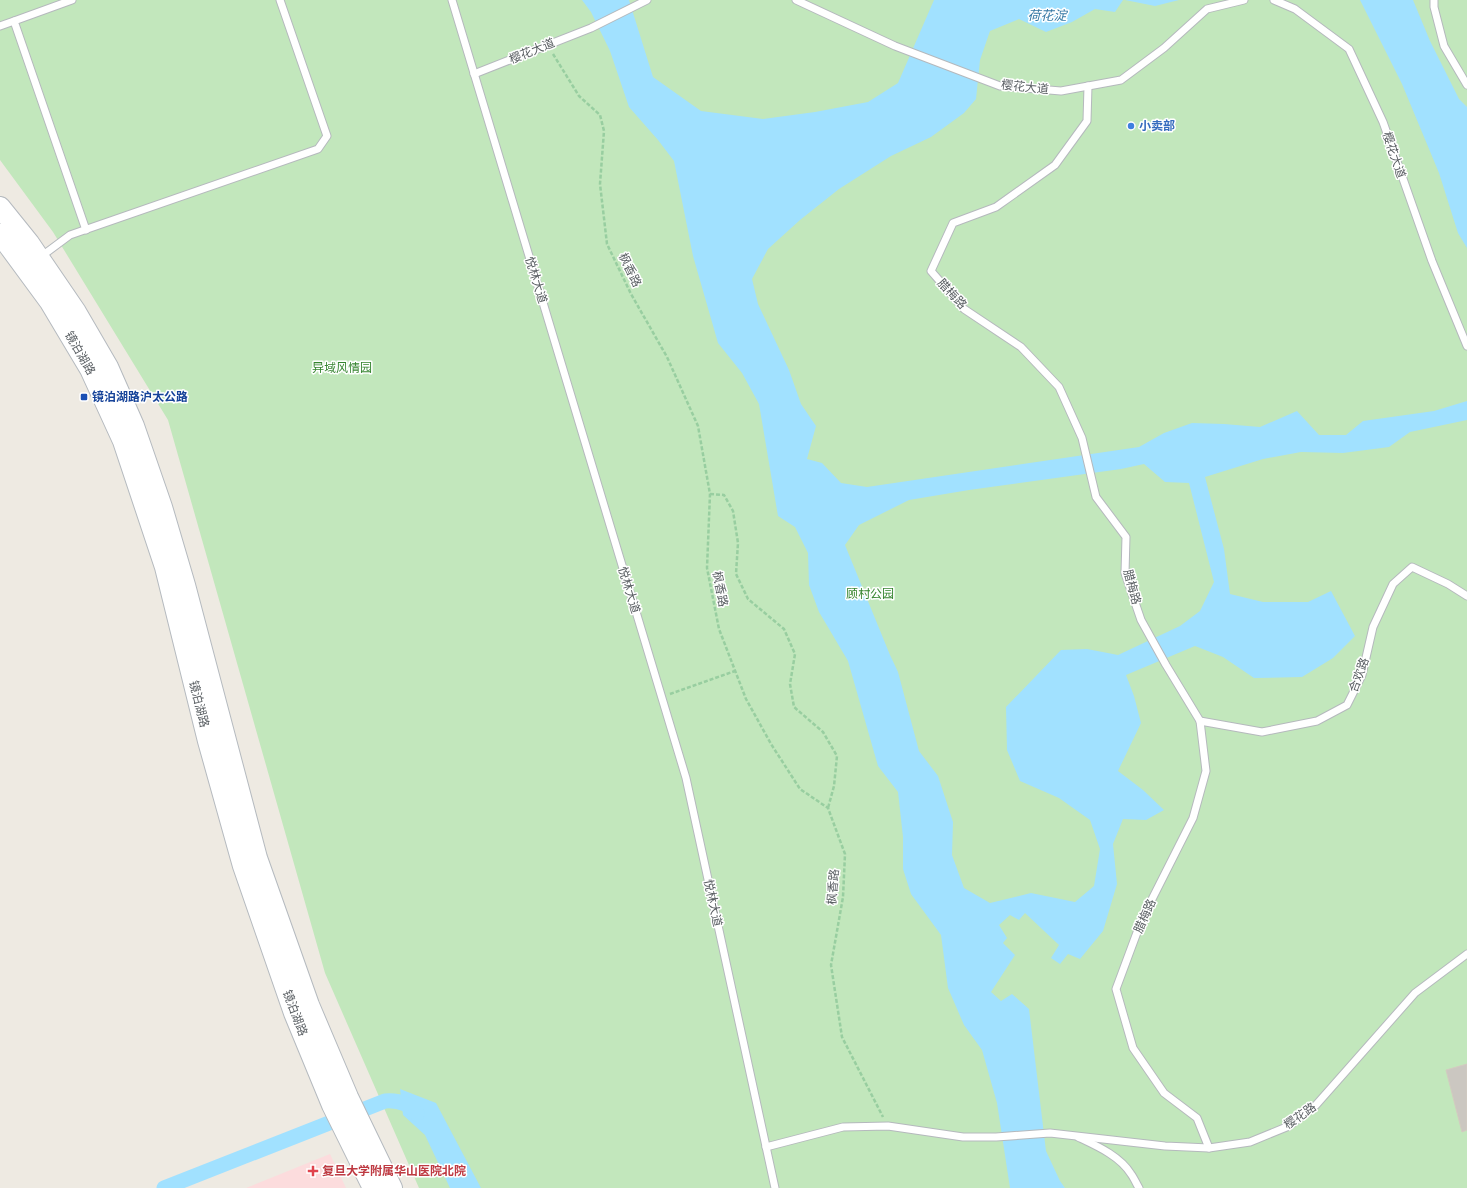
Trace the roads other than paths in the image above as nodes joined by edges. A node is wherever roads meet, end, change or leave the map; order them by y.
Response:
1 (72, 0) edge
2 (280, 0) edge
3 (452, 0) edge
4 (647, 0) edge
5 (796, 0) edge
6 (1244, 0) edge
7 (1274, 0) edge
8 (1434, 0) edge
9 (14, 21) junction
10 (0, 26) edge
11 (474, 74) junction
12 (1088, 86) junction
13 (1467, 86) edge
14 (0, 207) edge
15 (86, 230) junction
16 (0, 234) edge
17 (39, 258) junction
18 (1467, 346) edge
19 (1467, 596) edge
20 (1200, 721) junction
21 (1467, 954) edge
22 (340, 1101) junction
23 (1074, 1135) junction
24 (363, 1148) junction
25 (766, 1148) junction
26 (1210, 1148) junction
27 (373, 1188) edge
28 (392, 1188) edge
29 (775, 1188) edge
30 (1139, 1188) edge

1 - 9 lane
2 - 15 lane
3 - 11 lane, 悦林大道
4 - 11 lane, 樱花大道
5 - 12 lane, 樱花大道
6 - 12 lane, 樱花大道
7 - 18 lane, 樱花大道
8 - 13 lane
9 - 10 lane
9 - 15 lane
11 - 25 lane, 悦林大道
12 - 20 lane, 腊梅路
14 - 17 street, 镜泊湖路
15 - 17 lane
16 - 22 street, 镜泊湖路
17 - 22 street, 镜泊湖路
19 - 20 lane, 合欢路
20 - 26 lane, 腊梅路
21 - 26 lane, 樱花路
22 - 24 street
23 - 25 lane, 樱花路
23 - 26 lane, 樱花路
23 - 30 lane
24 - 27 street
24 - 28 street
25 - 29 lane, 悦林大道

